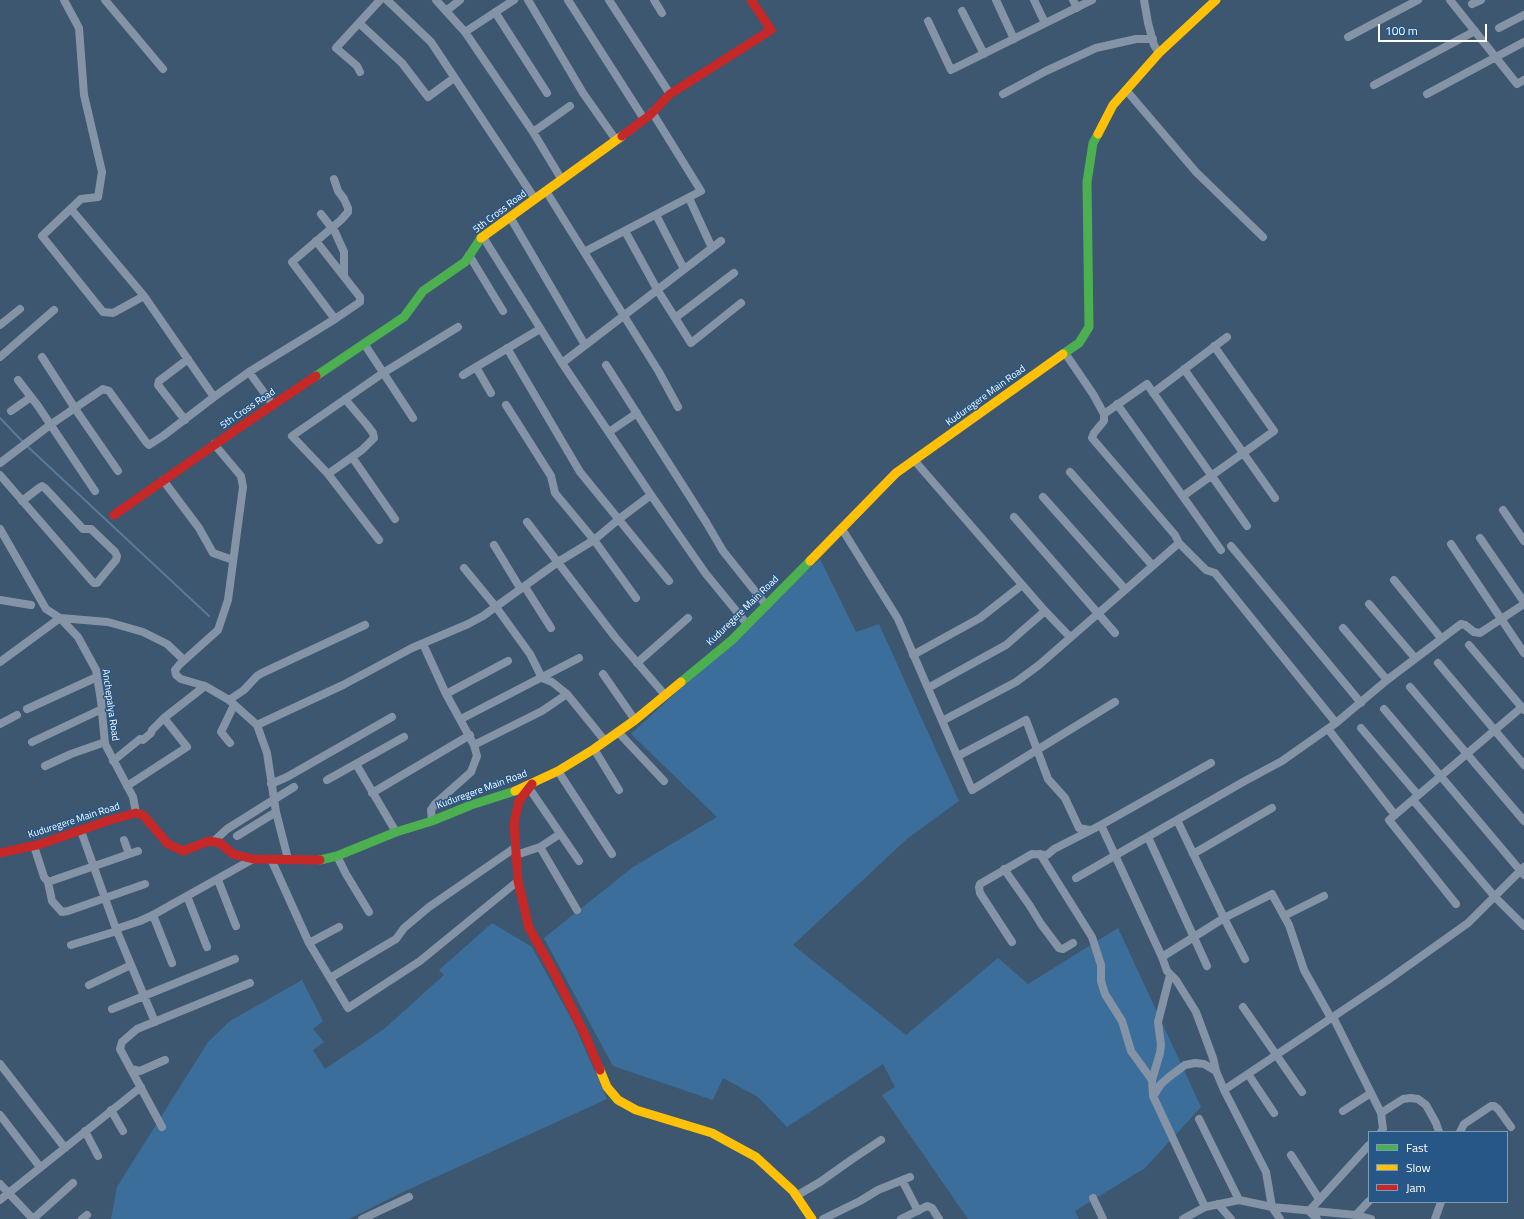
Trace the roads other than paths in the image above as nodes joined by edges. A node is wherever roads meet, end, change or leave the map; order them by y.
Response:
1 (64, 0) edge
2 (105, 0) edge
3 (380, 0) edge
4 (387, 0) edge
5 (436, 0) edge
6 (460, 0) edge
7 (514, 0) edge
8 (528, 0) edge
9 (568, 0) edge
10 (609, 0) edge
11 (654, 0) edge
12 (751, 0) edge
13 (996, 0) edge
14 (1034, 0) edge
15 (1092, 0) edge
16 (1144, 0) edge
17 (1216, 0) edge
18 (1418, 0) edge
19 (1450, 0) edge
20 (1482, 0) edge
21 (1075, 4) edge
22 (1472, 4) dead end
23 (446, 11) junction
24 (962, 11) dead end
25 (495, 12) junction
26 (662, 13) dead end
27 (1524, 15) edge
28 (928, 21) dead end
29 (359, 23) junction
30 (1045, 24) junction
31 (1499, 28) dead end
32 (1475, 31) junction
33 (465, 32) junction
34 (1348, 37) dead end
35 (1014, 39) junction
36 (1152, 39) junction
37 (1524, 42) edge
38 (1159, 53) junction
39 (984, 54) junction
40 (1495, 57) junction
41 (163, 69) dead end
42 (360, 72) dead end
43 (454, 78) junction
44 (1524, 80) edge
45 (1374, 85) dead end
46 (1126, 90) junction
47 (547, 93) dead end
48 (670, 94) junction
49 (1003, 94) dead end
50 (1427, 94) dead end
51 (570, 106) dead end
52 (652, 112) junction
53 (644, 119) junction
54 (533, 132) junction
55 (616, 140) junction
56 (334, 179) dead end
57 (562, 180) junction
58 (546, 191) junction
59 (689, 198) junction
60 (535, 199) junction
61 (71, 209) junction
62 (321, 214) dead end
63 (656, 215) junction
64 (510, 217) junction
65 (331, 227) junction
66 (625, 231) junction
67 (1263, 237) dead end
68 (483, 238) junction
69 (316, 241) junction
70 (721, 241) dead end
71 (712, 248) junction
72 (584, 252) junction
73 (469, 255) junction
74 (684, 269) junction
75 (734, 273) dead end
76 (344, 275) junction
77 (658, 291) junction
78 (144, 296) junction
79 (741, 304) dead end
80 (20, 309) dead end
81 (54, 310) dead end
82 (503, 311) dead end
83 (623, 315) junction
84 (675, 318) junction
85 (335, 319) junction
86 (0, 325) edge
87 (458, 327) dead end
88 (540, 328) junction
89 (1227, 337) dead end
90 (364, 345) junction
91 (585, 345) junction
92 (1214, 346) junction
93 (507, 348) junction
94 (1065, 353) junction
95 (0, 357) edge
96 (42, 357) dead end
97 (188, 359) junction
98 (562, 363) junction
99 (606, 365) dead end
100 (476, 367) junction
101 (1184, 369) junction
102 (249, 372) junction
103 (383, 373) junction
104 (463, 375) dead end
105 (18, 380) dead end
106 (491, 393) dead end
107 (1153, 393) junction
108 (31, 396) junction
109 (214, 396) junction
110 (345, 399) junction
111 (1117, 404) junction
112 (273, 405) junction
113 (506, 405) dead end
114 (678, 407) dead end
115 (76, 408) junction
116 (11, 411) dead end
117 (637, 414) junction
118 (1104, 414) junction
119 (413, 418) dead end
120 (185, 420) junction
121 (50, 425) junction
122 (609, 432) junction
123 (214, 444) junction
124 (1244, 452) junction
125 (352, 457) junction
126 (914, 460) junction
127 (0, 463) edge
128 (118, 471) dead end
129 (1070, 472) dead end
130 (328, 474) junction
131 (0, 475) edge
132 (1212, 476) junction
133 (163, 480) junction
134 (95, 491) dead end
135 (651, 495) junction
136 (1183, 496) junction
137 (1043, 497) dead end
138 (1275, 498) dead end
139 (22, 501) junction
140 (1503, 510) dead end
141 (114, 514) dead end
142 (1014, 518) dead end
143 (395, 519) dead end
144 (619, 519) junction
145 (527, 522) dead end
146 (1247, 526) dead end
147 (0, 529) edge
148 (842, 529) junction
149 (1480, 538) dead end
150 (379, 540) dead end
151 (594, 540) junction
152 (1524, 541) edge
153 (1179, 543) junction
154 (1451, 544) dead end
155 (494, 545) dead end
156 (1231, 546) dead end
157 (1221, 550) dead end
158 (233, 560) junction
159 (558, 562) junction
160 (1152, 565) junction
161 (464, 568) dead end
162 (1394, 580) dead end
163 (669, 581) dead end
164 (1022, 585) junction
165 (523, 587) junction
166 (1125, 589) junction
167 (636, 598) dead end
168 (0, 600) edge
169 (1524, 603) edge
170 (1369, 604) dead end
171 (30, 605) dead end
172 (766, 605) junction
173 (496, 607) junction
174 (1045, 612) junction
175 (1098, 613) junction
176 (60, 618) junction
177 (688, 618) dead end
178 (1502, 620) junction
179 (747, 624) junction
180 (365, 625) dead end
181 (551, 628) dead end
182 (1343, 628) dead end
183 (1115, 633) dead end
184 (1070, 637) junction
185 (1441, 638) junction
186 (423, 644) junction
187 (1469, 646) dead end
188 (1524, 653) edge
189 (913, 655) junction
190 (579, 658) dead end
191 (1415, 658) junction
192 (184, 660) junction
193 (508, 661) dead end
194 (0, 662) edge
195 (637, 662) junction
196 (1438, 663) dead end
197 (603, 674) dead end
198 (97, 676) junction
199 (542, 678) junction
200 (1387, 680) junction
201 (205, 686) junction
202 (1410, 687) dead end
203 (928, 688) junction
204 (446, 694) junction
205 (567, 694) junction
206 (665, 696) junction
207 (232, 702) junction
208 (1115, 702) dead end
209 (1361, 704) junction
210 (27, 709) dead end
211 (102, 709) junction
212 (1384, 709) dead end
213 (1523, 709) edge
214 (17, 714) dead end
215 (164, 718) junction
216 (392, 718) dead end
217 (462, 719) junction
218 (635, 720) junction
219 (942, 721) junction
220 (1336, 723) junction
221 (0, 724) edge
222 (257, 725) junction
223 (1360, 728) dead end
224 (1328, 729) junction
225 (1494, 730) junction
226 (618, 732) junction
227 (470, 735) junction
228 (404, 737) dead end
229 (605, 741) junction
230 (32, 742) dead end
231 (105, 742) junction
232 (230, 743) dead end
233 (474, 744) junction
234 (594, 749) junction
235 (1036, 750) junction
236 (1466, 753) junction
237 (958, 756) junction
238 (113, 761) junction
239 (1211, 763) dead end
240 (356, 764) junction
241 (1524, 765) edge
242 (45, 766) dead end
243 (558, 771) junction
244 (1441, 776) junction
245 (327, 780) dead end
246 (664, 781) dead end
247 (271, 784) junction
248 (127, 786) junction
249 (530, 786) junction
250 (294, 787) dead end
251 (619, 790) dead end
252 (372, 793) junction
253 (274, 798) junction
254 (1415, 798) junction
255 (1272, 808) dead end
256 (276, 812) junction
257 (136, 813) junction
258 (1395, 815) junction
259 (432, 820) junction
260 (1177, 820) junction
261 (1524, 821) edge
262 (1101, 824) junction
263 (81, 830) junction
264 (1090, 830) junction
265 (396, 832) junction
266 (560, 834) junction
267 (237, 836) dead end
268 (1148, 837) junction
269 (124, 840) dead end
270 (213, 842) junction
271 (34, 846) junction
272 (540, 847) junction
273 (138, 851) dead end
274 (516, 851) junction
275 (0, 853) edge
276 (129, 854) junction
277 (612, 854) dead end
278 (1040, 854) junction
279 (1193, 854) junction
280 (1116, 855) junction
281 (337, 856) junction
282 (253, 859) junction
283 (271, 859) junction
284 (288, 859) junction
285 (579, 861) dead end
286 (94, 867) junction
287 (1004, 869) junction
288 (1523, 871) edge
289 (1076, 878) dead end
290 (218, 880) junction
291 (518, 881) junction
292 (48, 882) junction
293 (145, 884) dead end
294 (187, 896) junction
295 (1324, 896) dead end
296 (1494, 897) junction
297 (105, 898) junction
298 (1456, 904) dead end
299 (577, 910) dead end
300 (369, 912) dead end
301 (154, 915) junction
302 (1284, 916) junction
303 (1224, 918) junction
304 (236, 926) dead end
305 (339, 926) dead end
306 (1524, 926) edge
307 (116, 930) junction
308 (1194, 937) junction
309 (1012, 942) dead end
310 (310, 943) junction
311 (1073, 943) dead end
312 (71, 945) dead end
313 (207, 947) dead end
314 (1162, 957) junction
315 (235, 959) dead end
316 (1245, 959) dead end
317 (172, 963) dead end
318 (131, 965) junction
319 (1207, 966) dead end
320 (1170, 975) junction
321 (330, 978) junction
322 (250, 983) dead end
323 (89, 985) dead end
324 (144, 996) junction
325 (1243, 1006) dead end
326 (112, 1009) dead end
327 (1332, 1018) junction
328 (155, 1022) junction
329 (1276, 1054) junction
330 (165, 1060) dead end
331 (0, 1064) edge
332 (131, 1069) junction
333 (1216, 1072) junction
334 (1248, 1074) junction
335 (1152, 1080) junction
336 (141, 1087) junction
337 (1224, 1090) junction
338 (1302, 1092) dead end
339 (1371, 1093) junction
340 (1153, 1096) junction
341 (111, 1110) junction
342 (1343, 1111) dead end
343 (1274, 1113) dead end
344 (1381, 1113) junction
345 (0, 1115) edge
346 (1199, 1119) dead end
347 (162, 1126) dead end
348 (1511, 1127) dead end
349 (123, 1131) dead end
350 (1382, 1131) edge
351 (1439, 1131) edge
352 (1460, 1131) edge
353 (85, 1132) junction
354 (882, 1140) dead end
355 (1368, 1146) edge
356 (65, 1148) junction
357 (1291, 1155) dead end
358 (98, 1156) dead end
359 (40, 1167) junction
360 (73, 1183) dead end
361 (0, 1184) edge
362 (8, 1194) junction
363 (796, 1196) junction
364 (409, 1197) dead end
365 (1093, 1198) dead end
366 (1319, 1199) junction
367 (0, 1200) edge
368 (1240, 1200) junction
369 (1368, 1202) edge
370 (1441, 1203) edge
371 (1218, 1204) junction
372 (1205, 1207) junction
373 (1272, 1207) junction
374 (918, 1211) junction
375 (1308, 1211) junction
376 (1356, 1215) junction
377 (1195, 1216) edge
378 (33, 1219) edge
379 (362, 1219) edge
380 (812, 1219) edge
381 (823, 1219) edge
382 (901, 1219) edge
383 (939, 1219) edge
384 (1103, 1219) edge
385 (1183, 1219) edge
386 (1230, 1219) edge
387 (1280, 1219) edge
388 (1317, 1219) edge
389 (1371, 1219) edge
390 (1436, 1219) edge

1 - 61 street
2 - 41 street
3 - 29 street
4 - 43 street
5 - 23 street
6 - 23 street
7 - 25 street
8 - 55 street
9 - 53 street
10 - 48 street
11 - 26 street
12 - 48 street, 5th Cross Road
13 - 35 street
14 - 30 street
15 - 21 street
16 - 36 street
17 - 38 street, Kuduregere Main Road
18 - 34 street
19 - 32 street
20 - 22 street
21 - 30 street
23 - 33 street
24 - 39 street
25 - 33 street
25 - 47 street
27 - 31 street
28 - 39 street
29 - 42 street
29 - 43 street
30 - 35 street
32 - 40 street
32 - 45 street
33 - 54 street
35 - 39 street
36 - 38 street
36 - 49 street
37 - 40 street
38 - 46 street, Kuduregere Main Road
40 - 44 street
40 - 50 street
43 - 60 street
46 - 67 street
46 - 94 street, Kuduregere Main Road
48 - 52 street, 5th Cross Road
51 - 54 street
52 - 53 street, 5th Cross Road
52 - 59 street
53 - 55 street, 5th Cross Road
54 - 57 street
55 - 57 street, 5th Cross Road
56 - 65 street
57 - 58 street, 5th Cross Road
58 - 60 street, 5th Cross Road
58 - 72 street
59 - 63 street
59 - 71 street
60 - 64 street, 5th Cross Road
61 - 78 street
61 - 78 street
62 - 65 street
63 - 66 street
63 - 74 street
64 - 68 street, 5th Cross Road
64 - 91 street
65 - 69 street
65 - 76 street
66 - 72 street
66 - 77 street
68 - 73 street, 5th Cross Road
68 - 88 street
69 - 76 street
69 - 85 street
70 - 71 street
71 - 74 street
72 - 83 street
73 - 82 street
73 - 90 street, 5th Cross Road
74 - 77 street
75 - 84 street
76 - 85 street
77 - 83 street
77 - 84 street
78 - 97 street
79 - 84 street
80 - 86 street
81 - 95 street
83 - 91 street
83 - 114 street
85 - 102 street
87 - 103 street
88 - 93 street
88 - 98 street
89 - 92 street
90 - 103 street
90 - 112 street, 5th Cross Road
91 - 98 street
92 - 101 street
92 - 124 street
93 - 100 street
93 - 144 street
94 - 118 street
94 - 126 street, Kuduregere Main Road
96 - 115 street
97 - 109 street
97 - 120 street
98 - 122 street
99 - 117 street
100 - 104 street
100 - 106 street
101 - 107 street
101 - 124 street
102 - 109 street
102 - 112 street
103 - 110 street
103 - 119 street
105 - 108 street
107 - 111 street
107 - 132 street
108 - 116 street
108 - 121 street
109 - 120 street
110 - 125 street
110 - 130 street
111 - 118 street
111 - 136 street
112 - 123 street, 5th Cross Road
113 - 151 street
115 - 120 street
115 - 121 street
115 - 128 street
117 - 122 street
117 - 172 street
118 - 153 street
121 - 127 street
121 - 134 street
122 - 135 street
123 - 133 street, 5th Cross Road
123 - 158 street
124 - 132 street
124 - 138 street
125 - 130 street
125 - 143 street
126 - 148 street, Kuduregere Main Road
126 - 164 street
129 - 160 street
130 - 150 street
131 - 139 street
132 - 136 street
132 - 146 street
133 - 141 street, 5th Cross Road
133 - 158 street
135 - 144 street
135 - 179 street
136 - 157 street
137 - 166 street
139 - 139 street
140 - 152 street
142 - 175 street
144 - 151 street
144 - 163 street
145 - 159 street
147 - 176 street, Anchepalya Road
148 - 172 street, Kuduregere Main Road
148 - 189 street
149 - 169 street
151 - 159 street
151 - 167 street
153 - 160 street
153 - 220 street
154 - 178 street
155 - 165 street
156 - 209 street
158 - 192 street
159 - 165 street
159 - 195 street
160 - 166 street
161 - 173 street
162 - 185 street
164 - 174 street
164 - 189 street
165 - 173 street
165 - 181 street
166 - 175 street
168 - 171 street
169 - 178 street
170 - 191 street
172 - 179 street, Kuduregere Main Road
173 - 186 street
173 - 199 street
174 - 184 street
174 - 203 street
175 - 183 street
175 - 184 street
176 - 192 street
176 - 194 street
176 - 198 street, Anchepalya Road
177 - 195 street
178 - 185 street
178 - 188 street
179 - 206 street, Kuduregere Main Road
180 - 207 street
182 - 200 street
184 - 219 street
185 - 191 street
186 - 204 street
186 - 222 street
187 - 213 street
189 - 203 street
190 - 199 street
191 - 200 street
192 - 201 street
193 - 204 street
195 - 206 street
196 - 225 street
197 - 218 street
198 - 210 street
198 - 211 street, Anchepalya Road
199 - 205 street
199 - 217 street
200 - 209 street
201 - 207 street
201 - 215 street
202 - 236 street
203 - 219 street
204 - 217 street
205 - 229 street
205 - 233 street
206 - 218 street, Kuduregere Main Road
207 - 222 street
207 - 232 street
208 - 235 street
209 - 220 street
211 - 230 street
211 - 231 street, Anchepalya Road
212 - 244 street
213 - 225 street
214 - 221 street
215 - 238 street
215 - 248 street
216 - 247 street
217 - 227 street
218 - 226 street, Kuduregere Main Road
219 - 237 street
220 - 224 street
222 - 247 street
223 - 254 street
224 - 258 street
224 - 260 street
225 - 236 street
225 - 241 street
226 - 229 street, Kuduregere Main Road
226 - 246 street
227 - 233 street
227 - 252 street
228 - 240 street
229 - 234 street, Kuduregere Main Road
231 - 238 street, Anchepalya Road
231 - 242 street
233 - 259 street
234 - 243 street, Kuduregere Main Road
234 - 251 street
235 - 237 street
235 - 237 street
235 - 264 street
236 - 244 street
236 - 261 street
238 - 248 street, Anchepalya Road
239 - 262 street
240 - 245 street
240 - 252 street
243 - 249 street, Kuduregere Main Road
243 - 277 street
244 - 254 street
244 - 288 street
247 - 253 street
248 - 257 street, Anchepalya Road
249 - 259 street, Kuduregere Main Road
249 - 266 street
249 - 274 street
250 - 253 street
252 - 265 street
253 - 256 street
253 - 270 street
254 - 258 street
254 - 296 street
255 - 279 street
256 - 267 street
256 - 284 street
257 - 263 street, Kuduregere Main Road
257 - 270 street, Kuduregere Main Road
258 - 298 street
259 - 265 street, Kuduregere Main Road
260 - 268 street
260 - 279 street
262 - 264 street
262 - 280 street
263 - 271 street, Kuduregere Main Road
263 - 286 street
264 - 278 street
265 - 281 street, Kuduregere Main Road
266 - 272 street
266 - 285 street
268 - 280 street
268 - 308 street
269 - 276 street
270 - 282 street, Kuduregere Main Road
271 - 275 street, Kuduregere Main Road
271 - 292 street
272 - 274 street
272 - 299 street
273 - 276 street
274 - 291 street
274 - 321 street
276 - 286 street
278 - 287 street
278 - 335 street
279 - 303 street
280 - 289 street
280 - 314 street
281 - 284 street, Kuduregere Main Road
281 - 300 street
282 - 283 street, Kuduregere Main Road
282 - 290 street
283 - 284 street, Kuduregere Main Road
283 - 310 street
286 - 292 street
286 - 297 street
287 - 309 street
287 - 311 street
288 - 296 street
290 - 294 street
290 - 304 street
291 - 321 street
291 - 363 street
292 - 297 street
293 - 297 street
294 - 301 street
294 - 313 street
295 - 302 street
296 - 306 street
296 - 327 street
297 - 307 street
301 - 307 street
301 - 317 street
302 - 303 street
302 - 327 street
303 - 308 street
303 - 316 street
305 - 310 street
307 - 312 street
307 - 318 street
308 - 314 street
308 - 319 street
310 - 321 street
314 - 320 street
315 - 324 street
318 - 323 street
318 - 324 street
320 - 333 street
320 - 335 street
322 - 328 street
324 - 326 street
324 - 328 street
325 - 329 street
327 - 329 street
327 - 339 street
328 - 332 street
329 - 334 street
329 - 338 street
330 - 332 street
331 - 356 street
332 - 336 street
333 - 337 street
333 - 340 street
334 - 337 street
334 - 343 street
335 - 340 street
336 - 341 street
336 - 347 street
337 - 373 street
339 - 342 street
339 - 344 street
340 - 372 street
341 - 349 street
341 - 353 street
344 - 350 street
344 - 351 street
345 - 359 street
346 - 368 street
348 - 352 street
353 - 356 street
353 - 358 street
354 - 363 street
355 - 366 street
356 - 359 street
357 - 366 street
359 - 362 street
360 - 378 street
361 - 362 street
362 - 367 street
362 - 378 street
363 - 380 street
364 - 379 street
365 - 384 street
366 - 375 street
368 - 371 street
368 - 373 street
369 - 376 street
370 - 390 street
371 - 372 street
371 - 386 street
372 - 377 street
373 - 375 street
373 - 387 street
374 - 381 street
374 - 382 street
374 - 383 street
375 - 376 street
375 - 388 street
376 - 389 street
377 - 385 street

